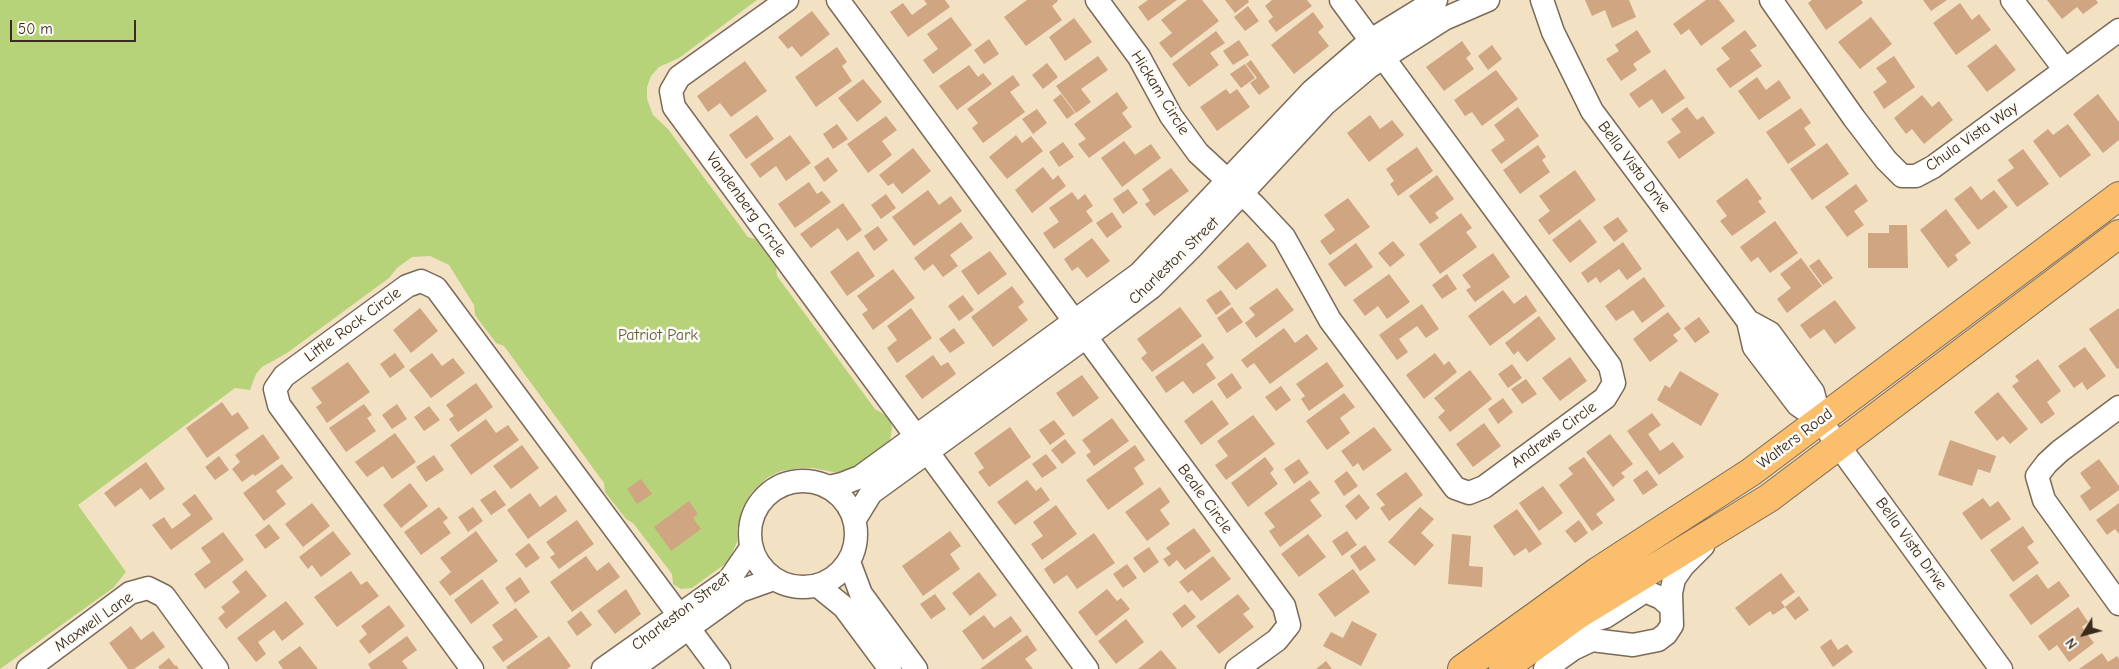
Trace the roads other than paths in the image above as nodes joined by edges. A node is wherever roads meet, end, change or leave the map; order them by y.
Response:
1 (787, 0) edge
2 (838, 0) edge
3 (1097, 0) edge
4 (1341, 0) edge
5 (1436, 0) edge
6 (1488, 0) edge
7 (1542, 0) edge
8 (1771, 0) edge
9 (2012, 0) edge
10 (2119, 30) edge
11 (1377, 49) junction
12 (2065, 70) junction
13 (1235, 187) junction
14 (2119, 196) edge
15 (2119, 234) edge
16 (1080, 329) junction
17 (2119, 407) edge
18 (1820, 420) junction
19 (922, 444) junction
20 (1839, 445) junction
21 (829, 487) junction
22 (855, 519) junction
23 (1720, 528) junction
24 (751, 548) junction
25 (849, 562) junction
26 (774, 579) junction
27 (818, 586) junction
28 (2119, 604) edge
29 (1670, 606) junction
30 (684, 622) junction
31 (1553, 632) junction
32 (28, 669) edge
33 (217, 669) edge
34 (472, 669) edge
35 (603, 669) edge
36 (632, 669) edge
37 (719, 669) edge
38 (890, 669) edge
39 (916, 669) edge
40 (1087, 669) edge
41 (1237, 669) edge
42 (1462, 669) edge
43 (1503, 669) edge
44 (1545, 669) edge
45 (2001, 669) edge

1 - 19 street, Vandenberg Circle
2 - 16 street
3 - 13 street, Hickam Circle
4 - 11 street
5 - 11 street, Charleston Street
6 - 11 street, Charleston Street
7 - 18 street, Bella Vista Drive
8 - 12 street, Chula Vista Way
9 - 12 street
10 - 12 street, Chula Vista Way
11 - 13 street, Charleston Street
11 - 13 street, Andrews Circle
13 - 16 street, Charleston Street
14 - 18 main road, Walters Road
15 - 20 main road, Walters Road
16 - 19 street, Charleston Street
16 - 41 street, Beale Circle
17 - 28 street
18 - 20 street, Bella Vista Drive
18 - 42 main road, Walters Road
19 - 21 street, Charleston Street
19 - 22 street, Charleston Street
19 - 40 street
20 - 23 main road, Walters Road
20 - 45 street, Bella Vista Drive
21 - 22 street
21 - 24 street
22 - 25 street
23 - 29 street, Walters Road
23 - 31 main road, Walters Road
24 - 26 street
24 - 30 street, Charleston Street
25 - 27 street
25 - 39 street
26 - 27 street
26 - 30 street, Charleston Street
27 - 38 street
29 - 31 street, Walters Road
29 - 44 street, Walters Road
30 - 34 street, Little Rock Circle
30 - 35 street, Charleston Street
30 - 36 street, Charleston Street
30 - 37 street
31 - 43 main road, Walters Road
32 - 33 street, Maxwell Lane

